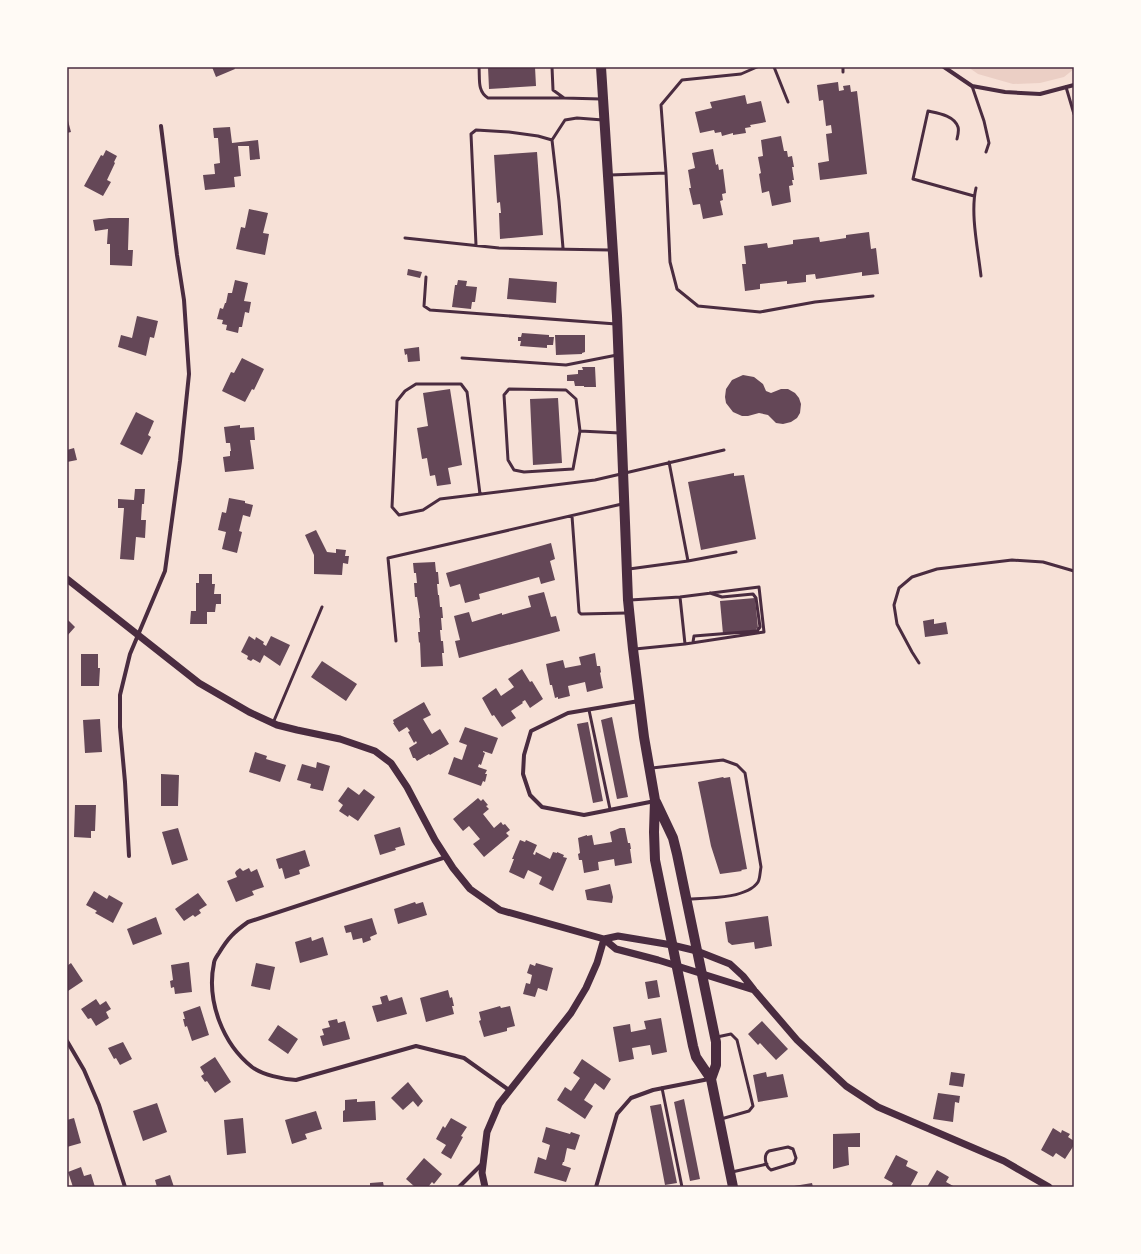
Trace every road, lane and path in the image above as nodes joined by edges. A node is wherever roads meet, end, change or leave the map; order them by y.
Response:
1 (479, 67) edge
2 (552, 67) edge
3 (601, 67) edge
4 (757, 67) edge
5 (774, 67) edge
6 (843, 67) edge
7 (944, 67) edge
8 (843, 72) dead end
9 (1074, 85) edge
10 (972, 86) junction
11 (1066, 87) junction
12 (564, 98) junction
13 (603, 99) junction
14 (788, 102) dead end
15 (1074, 114) edge
16 (605, 120) junction
17 (161, 126) dead end
18 (957, 139) dead end
19 (552, 140) junction
20 (986, 152) dead end
21 (666, 173) junction
22 (608, 175) junction
23 (976, 188) dead end
24 (974, 196) junction
25 (405, 238) dead end
26 (476, 245) junction
27 (563, 248) junction
28 (612, 250) junction
29 (981, 276) dead end
30 (426, 277) dead end
31 (873, 296) dead end
32 (617, 324) junction
33 (618, 354) junction
34 (462, 358) dead end
35 (580, 431) junction
36 (622, 433) junction
37 (724, 450) dead end
38 (669, 462) junction
39 (624, 472) junction
40 (480, 494) junction
41 (625, 503) junction
42 (572, 516) junction
43 (736, 552) dead end
44 (688, 561) junction
45 (627, 569) junction
46 (1074, 571) edge
47 (67, 579) edge
48 (709, 593) junction
49 (680, 596) junction
50 (628, 600) junction
51 (322, 607) dead end
52 (630, 613) junction
53 (138, 634) junction
54 (396, 641) dead end
55 (693, 642) junction
56 (685, 644) junction
57 (633, 649) junction
58 (919, 663) dead end
59 (639, 700) junction
60 (589, 710) junction
61 (273, 723) junction
62 (649, 768) junction
63 (655, 800) junction
64 (610, 809) junction
65 (129, 856) dead end
66 (446, 857) junction
67 (686, 899) junction
68 (604, 939) junction
69 (672, 945) junction
70 (697, 951) junction
71 (676, 966) junction
72 (702, 973) junction
73 (754, 990) junction
74 (715, 1037) junction
75 (67, 1041) edge
76 (711, 1079) junction
77 (662, 1088) junction
78 (509, 1090) junction
79 (720, 1119) junction
80 (483, 1163) junction
81 (767, 1164) junction
82 (730, 1173) junction
83 (125, 1187) edge
84 (459, 1187) edge
85 (485, 1187) edge
86 (596, 1187) edge
87 (682, 1187) edge
88 (732, 1187) edge
89 (1049, 1187) edge

1 - 12 lane
2 - 12 lane
3 - 13 main road
4 - 21 lane
5 - 14 lane
6 - 8 lane
7 - 10 street
9 - 11 street
10 - 11 street
10 - 20 lane
11 - 15 lane
12 - 13 lane
13 - 16 main road
16 - 19 lane
16 - 22 main road
17 - 53 street
18 - 24 lane
19 - 26 lane
19 - 27 lane
21 - 22 lane
21 - 31 lane
22 - 28 main road
23 - 24 lane
24 - 29 lane
25 - 26 lane
26 - 27 lane
27 - 28 lane
28 - 32 main road
30 - 32 lane
32 - 33 main road
33 - 34 lane
33 - 36 main road
35 - 35 lane
35 - 36 lane
36 - 39 main road
37 - 38 lane
38 - 39 lane
38 - 44 lane
39 - 40 lane
39 - 41 main road
40 - 40 lane
41 - 42 lane
41 - 45 main road
42 - 52 lane
42 - 54 lane
43 - 44 lane
44 - 45 lane
45 - 50 main road
46 - 58 lane
47 - 53 street
48 - 49 lane
48 - 55 lane
48 - 55 lane
49 - 50 lane
49 - 56 lane
50 - 52 main road
51 - 61 lane
52 - 57 main road
53 - 61 street
53 - 65 street
55 - 56 lane
56 - 57 lane
57 - 59 main road
59 - 60 street
59 - 62 main road
60 - 64 lane
60 - 64 street
61 - 66 street
62 - 63 main road
62 - 67 lane
63 - 64 street
63 - 67 main road
63 - 69 main road
66 - 68 street
66 - 78 street
67 - 70 main road
68 - 69 street
68 - 71 street
68 - 78 street
69 - 70 street
69 - 71 main road
70 - 72 main road
70 - 73 street
71 - 72 street
71 - 76 main road
72 - 73 street
72 - 74 main road
73 - 89 street
74 - 76 main road
74 - 79 lane
75 - 83 street
76 - 77 street
76 - 79 main road
77 - 86 street
77 - 87 lane
78 - 80 street
79 - 82 main road
80 - 84 street
80 - 85 street
81 - 81 lane
81 - 82 lane
82 - 88 main road

